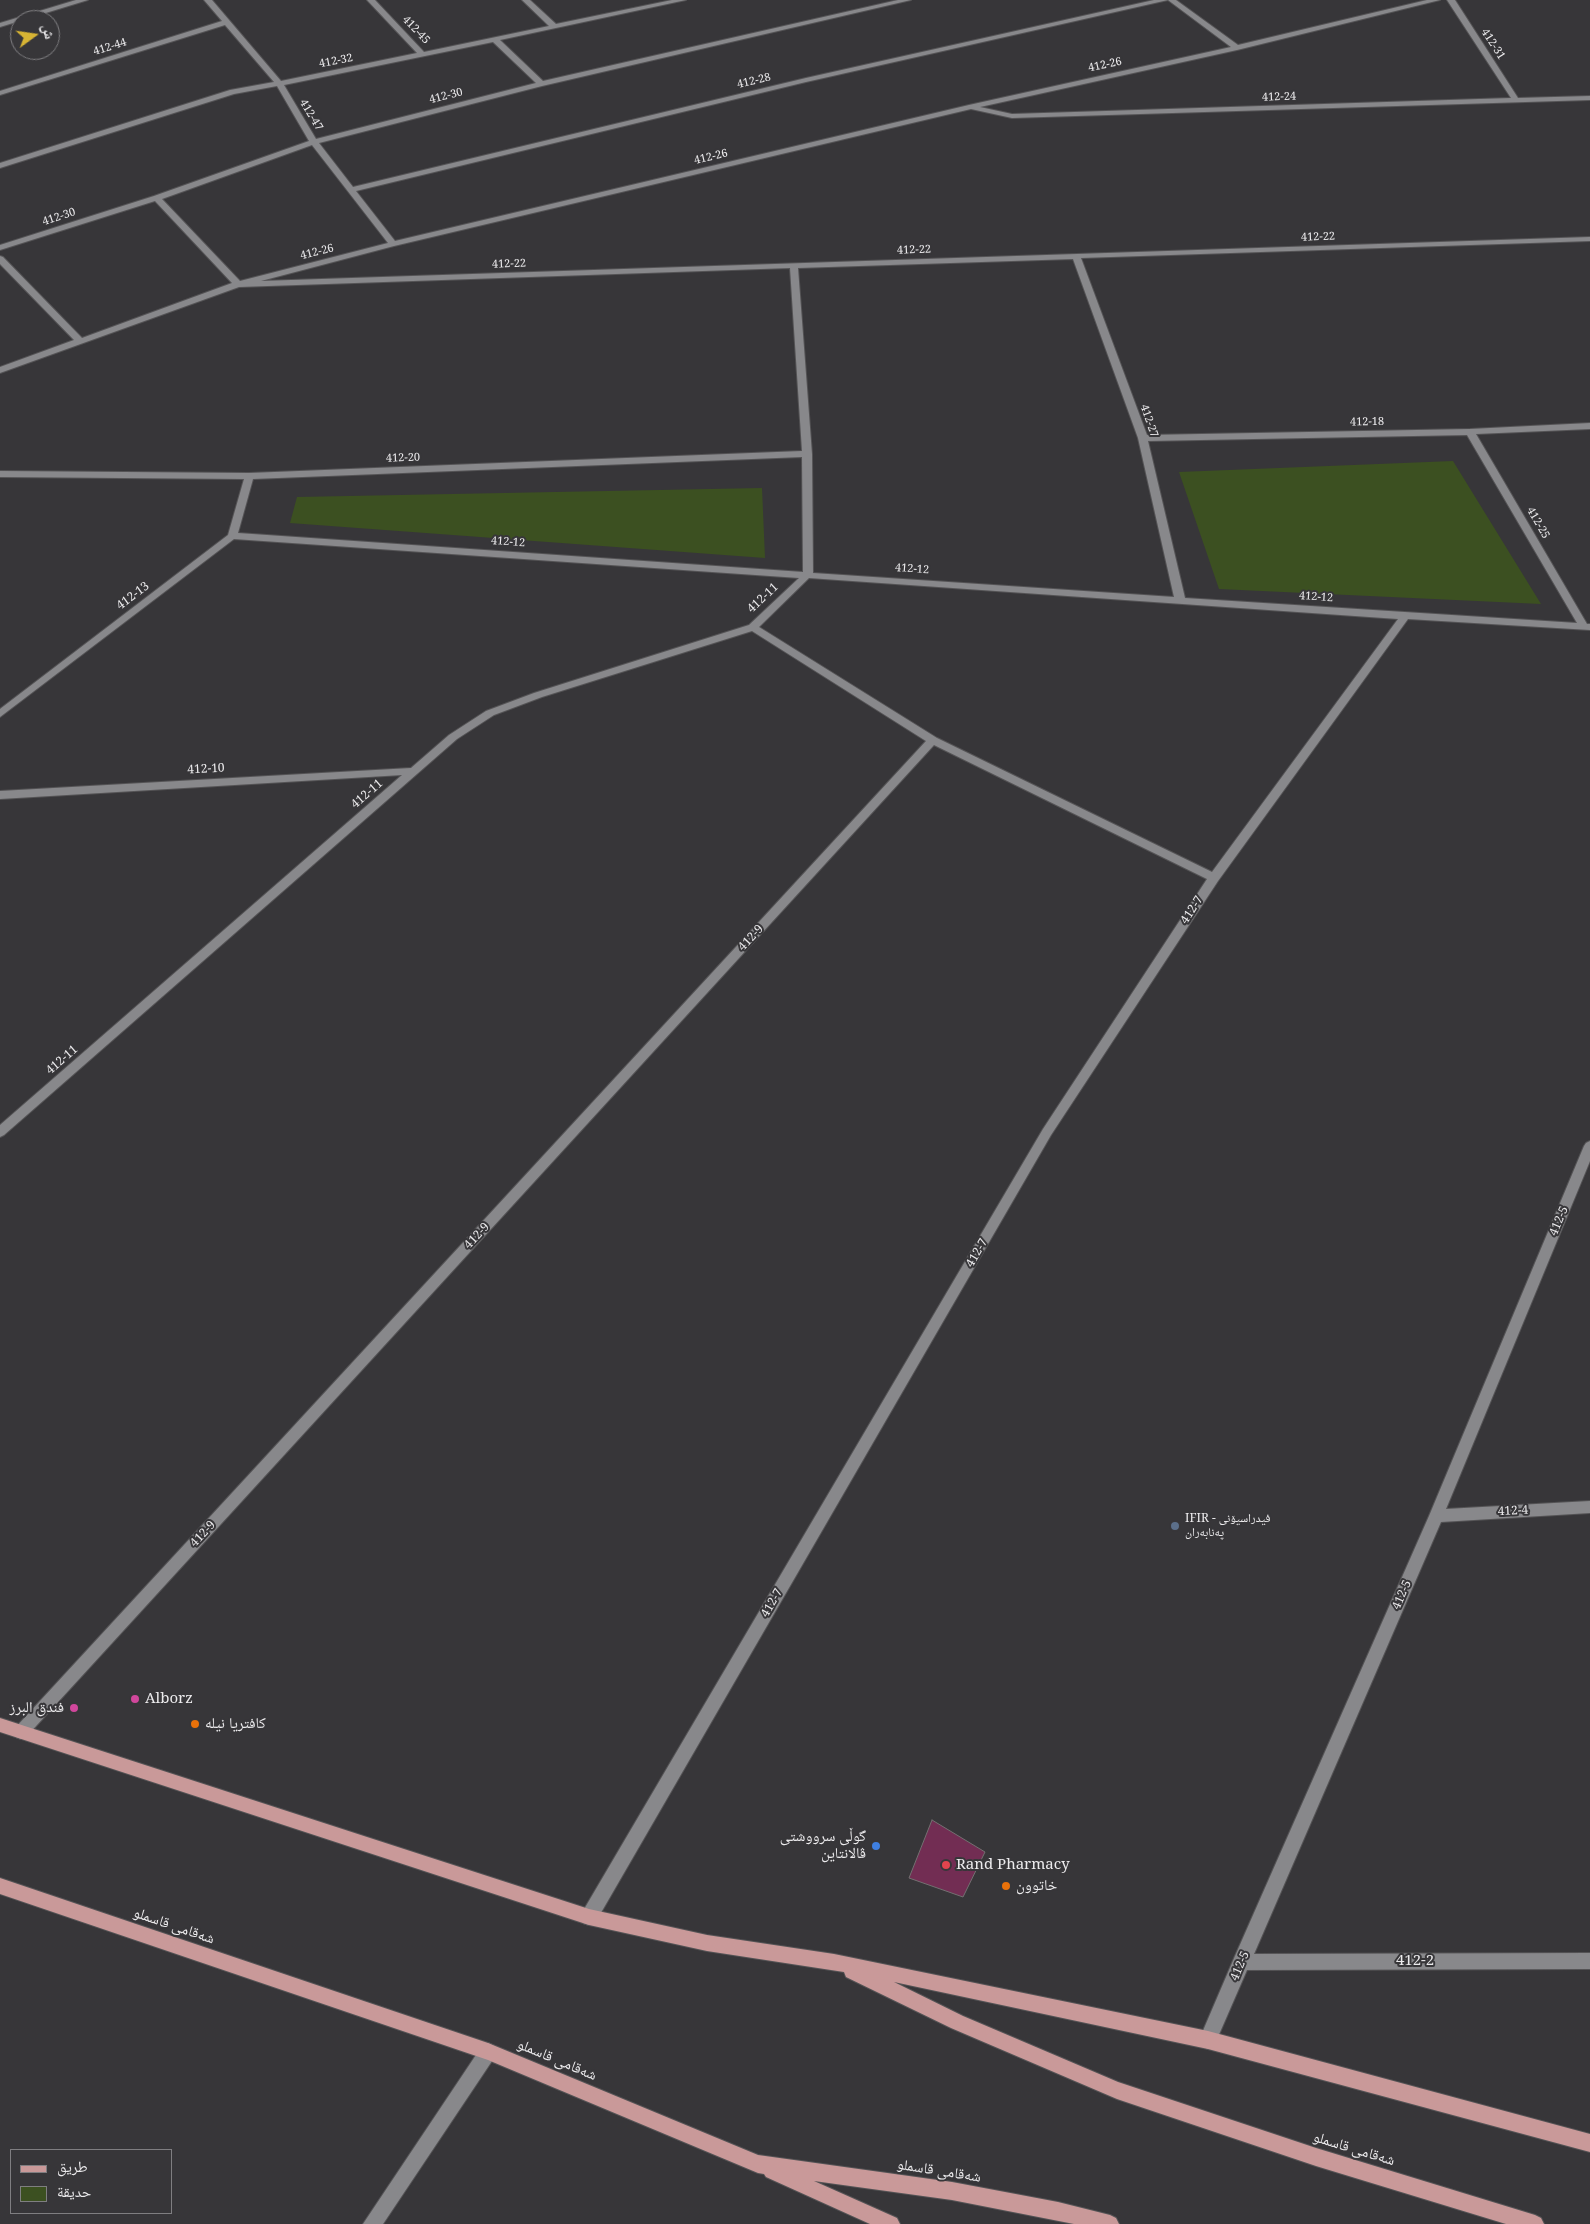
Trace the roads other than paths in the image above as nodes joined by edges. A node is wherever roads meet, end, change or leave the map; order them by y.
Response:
1 (84, 0) edge
2 (208, 0) edge
3 (371, 0) edge
4 (526, 0) edge
5 (681, 0) edge
6 (907, 0) edge
7 (1164, 0) edge
8 (1171, 0) edge
9 (1436, 0) edge
10 (1451, 0) edge
11 (227, 22) junction
12 (0, 25) edge
13 (555, 27) junction
14 (494, 39) junction
15 (1237, 48) junction
16 (423, 55) junction
17 (279, 83) junction
18 (541, 84) junction
19 (0, 93) edge
20 (1590, 98) edge
21 (1516, 100) junction
22 (970, 107) junction
23 (314, 142) junction
24 (0, 166) edge
25 (350, 190) junction
26 (157, 198) junction
27 (1590, 239) edge
28 (393, 244) junction
29 (0, 248) edge
30 (1076, 256) junction
31 (0, 259) edge
32 (794, 266) junction
33 (238, 284) junction
34 (80, 341) junction
35 (0, 370) edge
36 (1590, 426) edge
37 (1470, 432) junction
38 (1143, 438) junction
39 (807, 454) junction
40 (0, 474) edge
41 (250, 476) junction
42 (232, 536) junction
43 (808, 574) junction
44 (1180, 600) junction
45 (1405, 616) junction
46 (753, 627) junction
47 (1587, 627) edge
48 (0, 714) edge
49 (933, 740) junction
50 (414, 771) junction
51 (0, 795) edge
52 (1214, 878) junction
53 (0, 1132) edge
54 (1590, 1146) edge
55 (1590, 1507) edge
56 (1436, 1516) junction
57 (0, 1725) edge
58 (21, 1732) junction
59 (0, 1886) edge
60 (590, 1917) junction
61 (1590, 1961) edge
62 (834, 1962) junction
63 (1241, 1962) junction
64 (1208, 2040) junction
65 (488, 2052) junction
66 (1590, 2143) edge
67 (758, 2164) junction
68 (372, 2224) edge
69 (891, 2224) edge
70 (1110, 2224) edge
71 (1535, 2224) edge

1 - 12 street
2 - 11 street, 412-47
3 - 16 street, 412-45
4 - 13 street
5 - 13 street, 412-32
6 - 18 street, 412-30
7 - 25 street, 412-28
8 - 15 street
9 - 15 street, 412-26
10 - 21 street, 412-31
11 - 17 street, 412-47
11 - 19 street, 412-44
13 - 14 street, 412-32
14 - 16 street, 412-32
14 - 18 street
15 - 22 street, 412-26
16 - 17 street, 412-32
17 - 23 street, 412-47
17 - 24 street, 412-32
18 - 23 street, 412-30
20 - 21 street, 412-24
21 - 22 street, 412-24
22 - 28 street, 412-26
23 - 25 street, 412-47
23 - 26 street, 412-30
25 - 28 street, 412-47
26 - 29 street, 412-30
26 - 33 street
27 - 30 street, 412-22
28 - 33 street, 412-26
30 - 32 street, 412-22
30 - 38 street, 412-27
31 - 34 street
32 - 33 street, 412-22
32 - 39 street
33 - 34 street, 412-26
34 - 35 street, 412-26
36 - 37 street, 412-18
37 - 38 street, 412-18
37 - 47 street, 412-25
38 - 44 street, 412-27
39 - 41 street, 412-20
39 - 43 street
40 - 41 street, 412-20
41 - 42 street
42 - 43 street, 412-12
42 - 48 street, 412-13
43 - 44 street, 412-12
43 - 46 street, 412-11
44 - 45 street, 412-12
45 - 47 street, 412-12
45 - 52 street, 412-7
46 - 49 street
46 - 50 street, 412-11
49 - 52 street
49 - 58 street, 412-9
50 - 51 street, 412-10
50 - 53 street, 412-11
52 - 60 street, 412-7
54 - 56 street, 412-5
55 - 56 street, 412-4
56 - 63 street, 412-5
57 - 58 main road
58 - 60 main road
59 - 65 main road, شەقامی قاسملو
60 - 62 main road
61 - 63 street, 412-2
62 - 64 main road
62 - 71 main road, شەقامی قاسملو
63 - 64 street, 412-5
64 - 66 main road
65 - 67 main road, شەقامی قاسملو
65 - 68 street
67 - 69 main road
67 - 70 main road, شەقامی قاسملو

